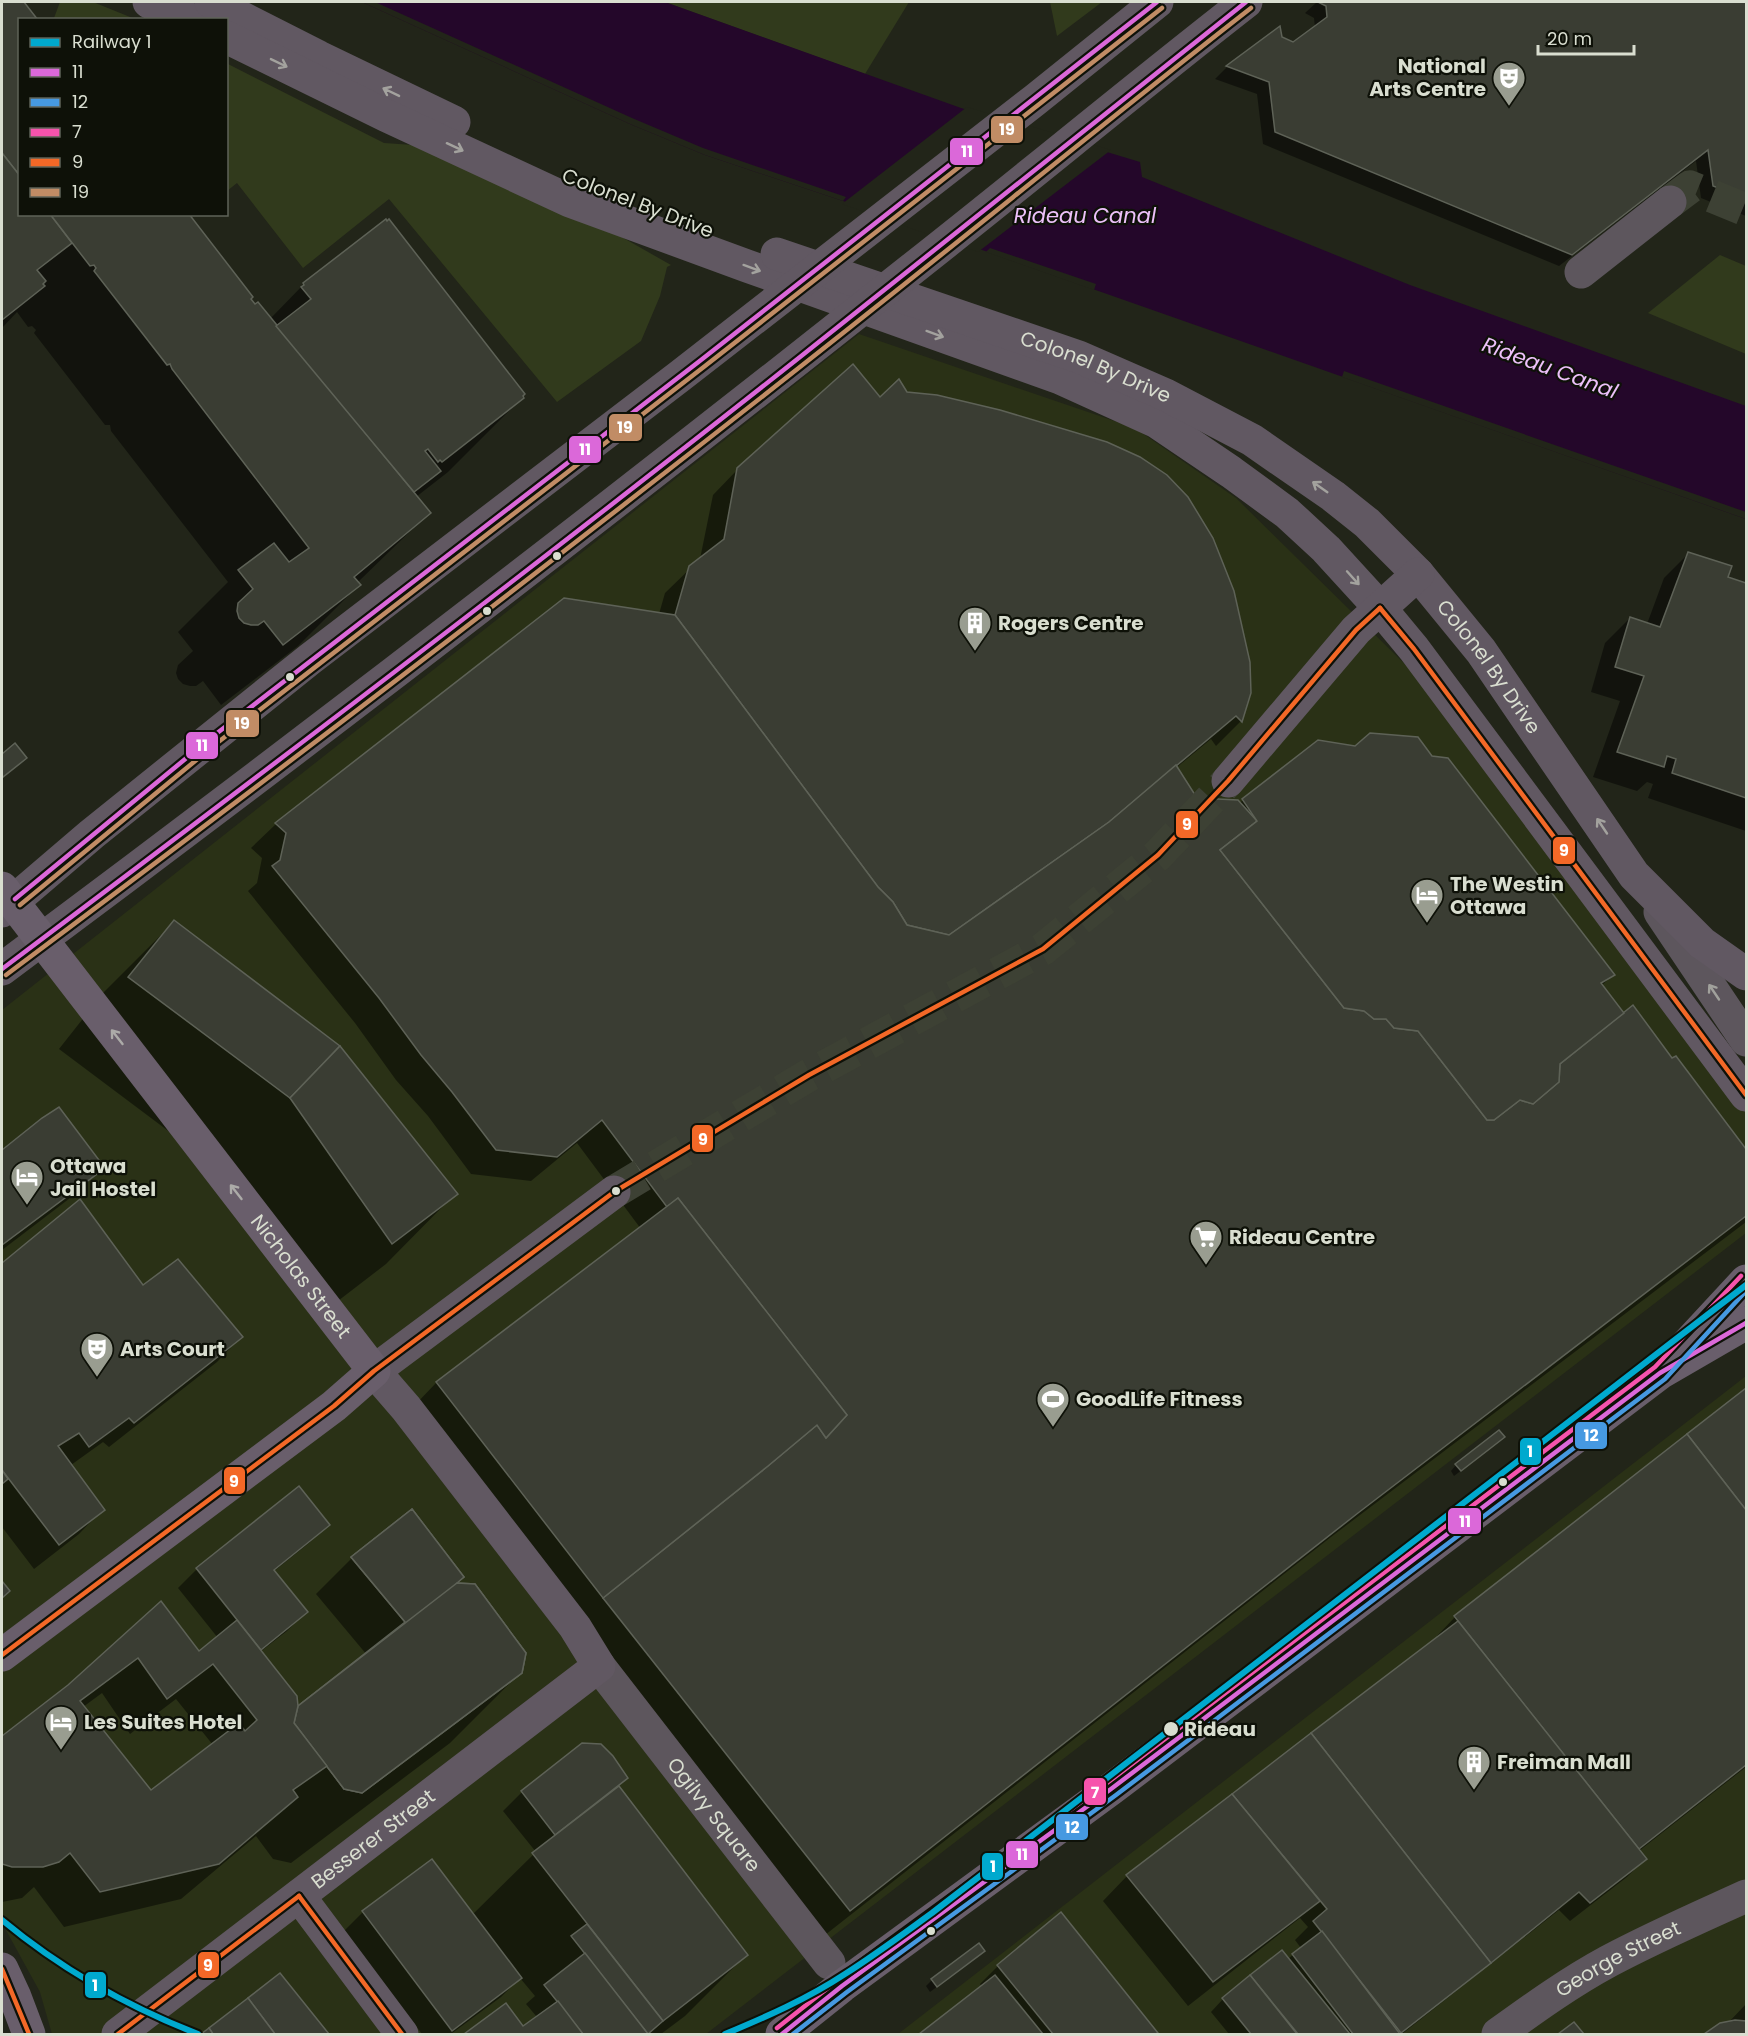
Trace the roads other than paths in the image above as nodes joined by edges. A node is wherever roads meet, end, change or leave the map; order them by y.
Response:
1 (149, 2) edge
2 (211, 2) edge
3 (1156, 2) edge
4 (1246, 2) edge
5 (187, 18) edge
6 (228, 38) edge
7 (1670, 202) tunnel mouth
8 (1581, 272) dead end
9 (1418, 574) junction
10 (1380, 608) junction
11 (1228, 781) tunnel mouth
12 (1634, 875) junction
13 (2, 888) edge
14 (2, 910) edge
15 (2, 969) edge
16 (1746, 974) edge
17 (1746, 1040) edge
18 (1746, 1095) edge
19 (614, 1192) tunnel mouth
20 (1746, 1281) edge
21 (1746, 1323) edge
22 (374, 1371) junction
23 (1660, 1373) junction
24 (2, 1655) edge
25 (599, 1666) junction
26 (299, 1896) junction
27 (1746, 1896) edge
28 (829, 1964) dead end
29 (2, 1969) edge
30 (28, 2034) edge
31 (118, 2034) edge
32 (402, 2034) edge
33 (782, 2034) edge
34 (1498, 2034) edge

1 - 5 main road
9 -> 2 main road, Colonel By Drive
3 - 14 main road
4 - 15 main road
6 -> 10 main road, Colonel By Drive
7 - 8 street
9 - 10 main road
12 -> 9 main road, Colonel By Drive
10 - 11 main road
10 - 18 main road, Colonel By Drive
12 - 16 main road
17 -> 12 street, Colonel By Drive
22 -> 13 main road, Nicholas Street
19 - 22 main road
20 - 23 main road
21 - 23 main road
22 - 24 main road
22 - 25 main road, Nicholas Street
23 - 33 main road
25 - 26 main road, Besserer Street
25 - 28 street, Ogilvy Square
26 - 31 main road, Besserer Street
26 - 32 main road
27 - 34 street, George Street
29 - 30 main road

